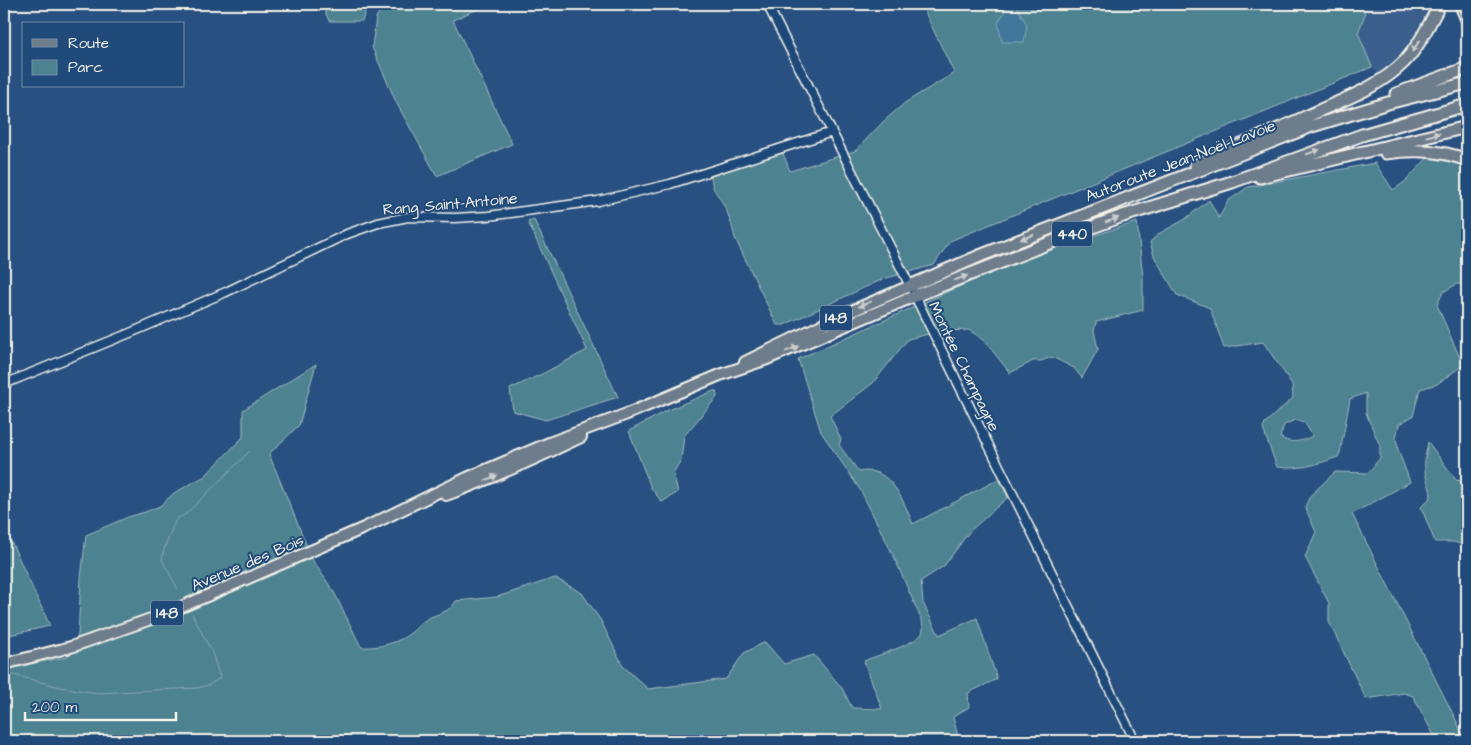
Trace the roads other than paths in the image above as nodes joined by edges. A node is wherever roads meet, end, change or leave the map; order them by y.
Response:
1 (767, 4) edge
2 (1440, 4) edge
3 (1460, 4) edge
4 (1467, 21) edge
5 (1467, 68) edge
6 (1467, 83) edge
7 (1467, 104) edge
8 (1327, 121) junction
9 (1467, 127) edge
10 (832, 132) junction
11 (1335, 159) junction
12 (1467, 160) edge
13 (1232, 182) junction
14 (1120, 201) junction
15 (913, 291) junction
16 (4, 384) edge
17 (4, 664) edge
18 (1135, 741) edge

1 - 10 street, Montée Champagne
2 -> 14 highway
3 - 4 main road
5 - 8 highway
6 - 8 highway, Autoroute Jean-Noël-Lavoie / 440
13 -> 7 highway, Autoroute Jean-Noël-Lavoie / 440
8 - 14 highway, Autoroute Jean-Noël-Lavoie / 440
11 -> 9 highway
10 - 15 street, Montée Champagne
10 - 16 street, Rang Saint-Antoine
11 - 12 highway
11 - 13 highway
15 -> 13 highway, Autoroute Jean-Noël-Lavoie / 440
14 -> 15 highway, Autoroute Jean-Noël-Lavoie / 440
15 - 17 main road, Avenue des Bois / 148
15 - 18 street, Montée Champagne

